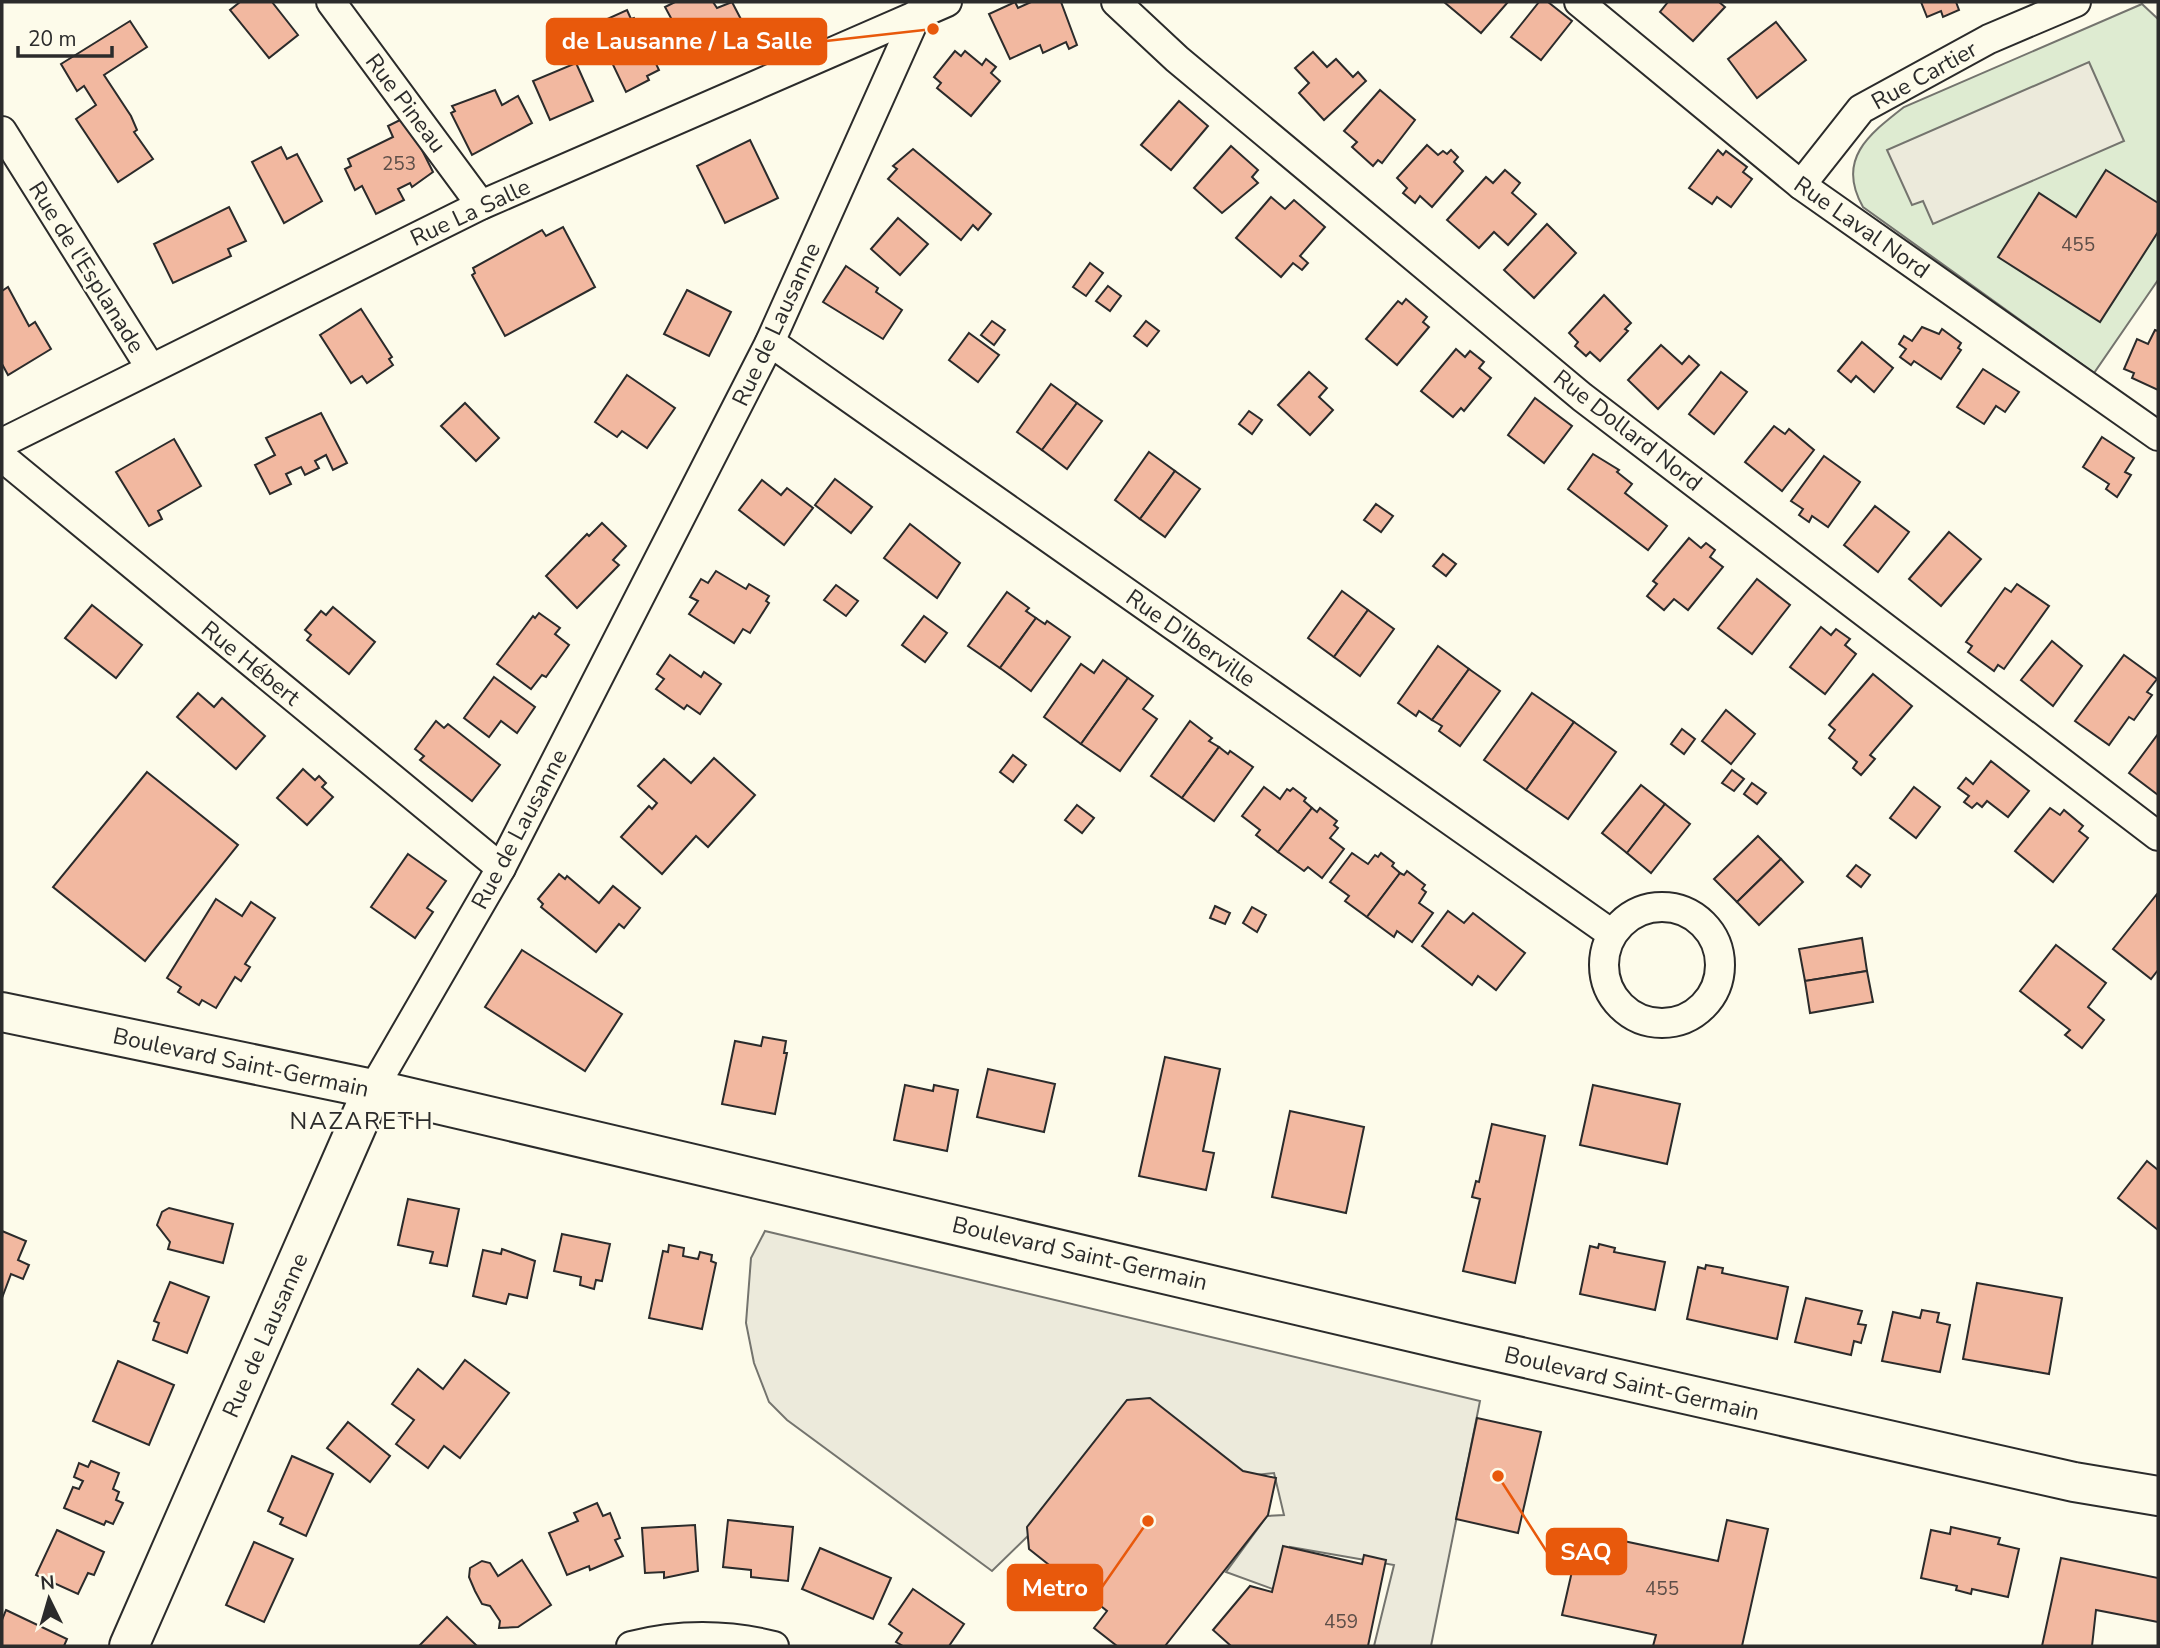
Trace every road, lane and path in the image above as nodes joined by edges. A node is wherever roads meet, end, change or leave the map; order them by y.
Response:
1 (331, 2) edge
2 (947, 2) edge
3 (1116, 2) edge
4 (1579, 2) edge
5 (2076, 2) edge
6 (917, 14) junction
7 (2, 131) edge
8 (1801, 185) junction
9 (481, 205) junction
10 (770, 342) junction
11 (150, 367) junction
12 (2158, 436) edge
13 (2, 443) edge
14 (2, 457) edge
15 (2158, 836) edge
16 (501, 868) junction
17 (1612, 934) junction
18 (2, 1012) edge
19 (373, 1089) junction
20 (2158, 1496) edge
21 (129, 1646) edge
22 (631, 1646) edge
23 (774, 1646) edge

1 - 9 street, Rue Pineau
2 - 6 street, Rue La Salle
3 - 15 street, Rue Dollard Nord
4 - 8 street, Rue Laval Nord
5 - 8 street, Rue Cartier
6 - 9 street, Rue La Salle
6 - 10 street, Rue de Lausanne
7 - 11 street, Rue de l'Esplanade
8 - 12 street, Rue Laval Nord
9 - 11 street, Rue La Salle
10 - 16 street, Rue de Lausanne
10 - 17 street, Rue D'Iberville
11 - 13 street, Rue La Salle
14 - 16 street, Rue Hébert
16 - 19 street, Rue de Lausanne
17 - 17 street
18 - 19 main road, Boulevard Saint-Germain
19 - 20 main road, Boulevard Saint-Germain
19 - 21 main road, Rue de Lausanne
22 - 23 street

